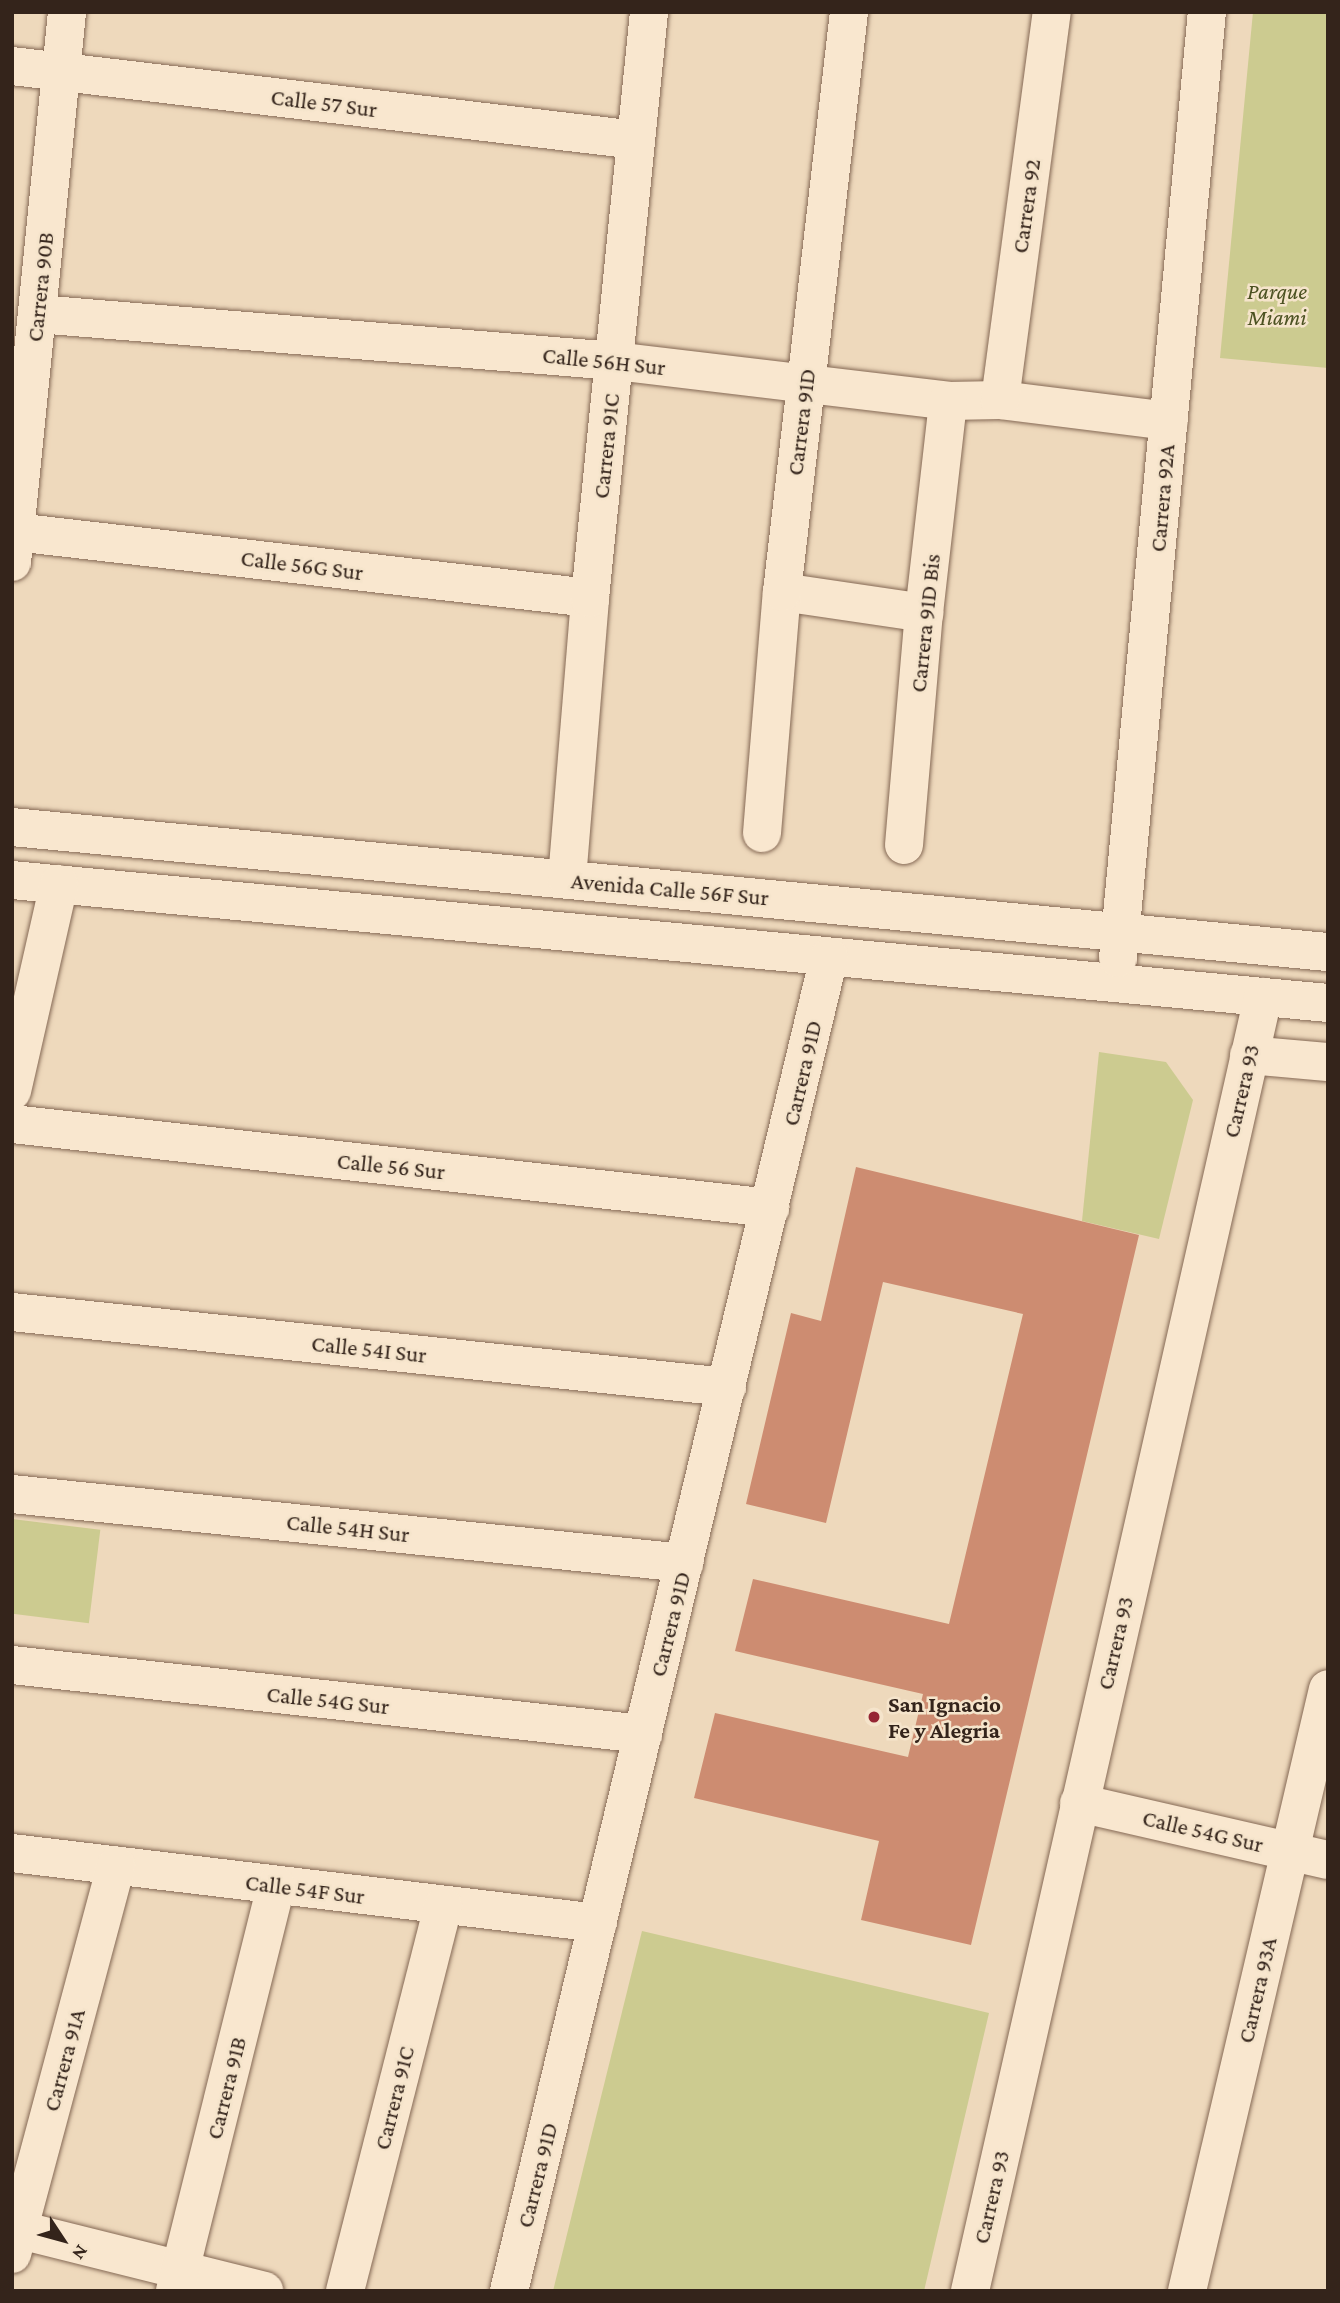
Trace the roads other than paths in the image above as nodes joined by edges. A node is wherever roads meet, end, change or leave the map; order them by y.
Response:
1 (67, 12) edge
2 (649, 12) edge
3 (849, 12) edge
4 (1052, 12) edge
5 (1208, 12) edge
6 (12, 66) edge
7 (61, 72) junction
8 (636, 140) junction
9 (37, 314) junction
10 (615, 361) junction
11 (806, 384) junction
12 (1000, 400) junction
13 (948, 401) junction
14 (1169, 421) junction
15 (14, 547) edge
16 (782, 592) junction
17 (590, 598) junction
18 (925, 613) junction
19 (12, 827) edge
20 (762, 833) dead end
21 (904, 845) dead end
22 (567, 879) junction
23 (12, 880) edge
24 (60, 884) junction
25 (1121, 932) junction
26 (1328, 952) edge
27 (829, 957) junction
28 (1116, 984) junction
29 (1263, 997) junction
30 (1328, 1003) edge
31 (1249, 1055) junction
32 (1328, 1062) edge
33 (12, 1091) edge
34 (12, 1124) edge
35 (770, 1208) junction
36 (12, 1312) edge
37 (727, 1387) junction
38 (12, 1494) edge
39 (684, 1563) junction
40 (12, 1665) edge
41 (1328, 1689) edge
42 (643, 1734) junction
43 (1079, 1803) junction
44 (1290, 1851) junction
45 (12, 1853) edge
46 (1328, 1860) edge
47 (116, 1866) junction
48 (276, 1885) junction
49 (443, 1906) junction
50 (598, 1923) junction
51 (14, 2237) edge
52 (178, 2280) edge
53 (264, 2291) edge
54 (345, 2291) edge
55 (509, 2291) edge
56 (970, 2291) edge
57 (1187, 2291) edge

1 - 7 street, Carrera 90B
2 - 8 street, Carrera 91C
3 - 11 street, Carrera 91D
4 - 12 street, Carrera 92
5 - 14 street, Carrera 92A
6 - 7 street, Calle 57 Sur
7 - 8 street, Calle 57 Sur
7 - 9 street, Carrera 90B
8 - 10 street, Carrera 91C
9 - 10 street, Calle 56H Sur
9 - 15 street, Carrera 90B
10 - 11 street, Calle 56H Sur
10 - 17 street, Carrera 91C
11 - 13 street, Calle 56H Sur
11 - 16 street, Carrera 91D
12 - 13 street, Calle 56H Sur
12 - 14 street, Calle 56H Sur
13 - 18 street, Carrera 91D Bis
14 - 25 street, Carrera 92A
15 - 17 street, Calle 56G Sur
16 - 18 street
16 - 20 street, Carrera 91D
17 - 22 street, Carrera 91C
18 - 21 street, Carrera 91D Bis
19 - 22 street, Avenida Calle 56F Sur
22 - 25 street, Avenida Calle 56F Sur
23 - 24 street
24 - 27 street
24 - 33 street
25 - 26 street, Avenida Calle 56F Sur
25 - 28 street, Carrera 92A
27 - 28 street
27 - 35 street, Carrera 91D
28 - 29 street
29 - 30 street
29 - 31 street, Carrera 93
31 - 32 street
31 - 43 street, Carrera 93
34 - 35 street, Calle 56 Sur
35 - 37 street, Carrera 91D
36 - 37 street, Calle 54I Sur
37 - 39 street, Carrera 91D
38 - 39 street, Calle 54H Sur
39 - 42 street, Carrera 91D
40 - 42 street, Calle 54G Sur
41 - 44 street, Carrera 93A
42 - 50 street, Carrera 91D
43 - 44 street, Calle 54G Sur
43 - 56 street, Carrera 93
44 - 46 street, Calle 54G Sur
44 - 57 street, Carrera 93A
45 - 47 street, Calle 54F Sur
47 - 48 street, Calle 54F Sur
47 - 51 street, Carrera 91A
48 - 49 street, Calle 54F Sur
48 - 52 street, Carrera 91B
49 - 50 street, Calle 54F Sur
49 - 54 street, Carrera 91C
50 - 55 street, Carrera 91D
51 - 52 street
52 - 53 street

